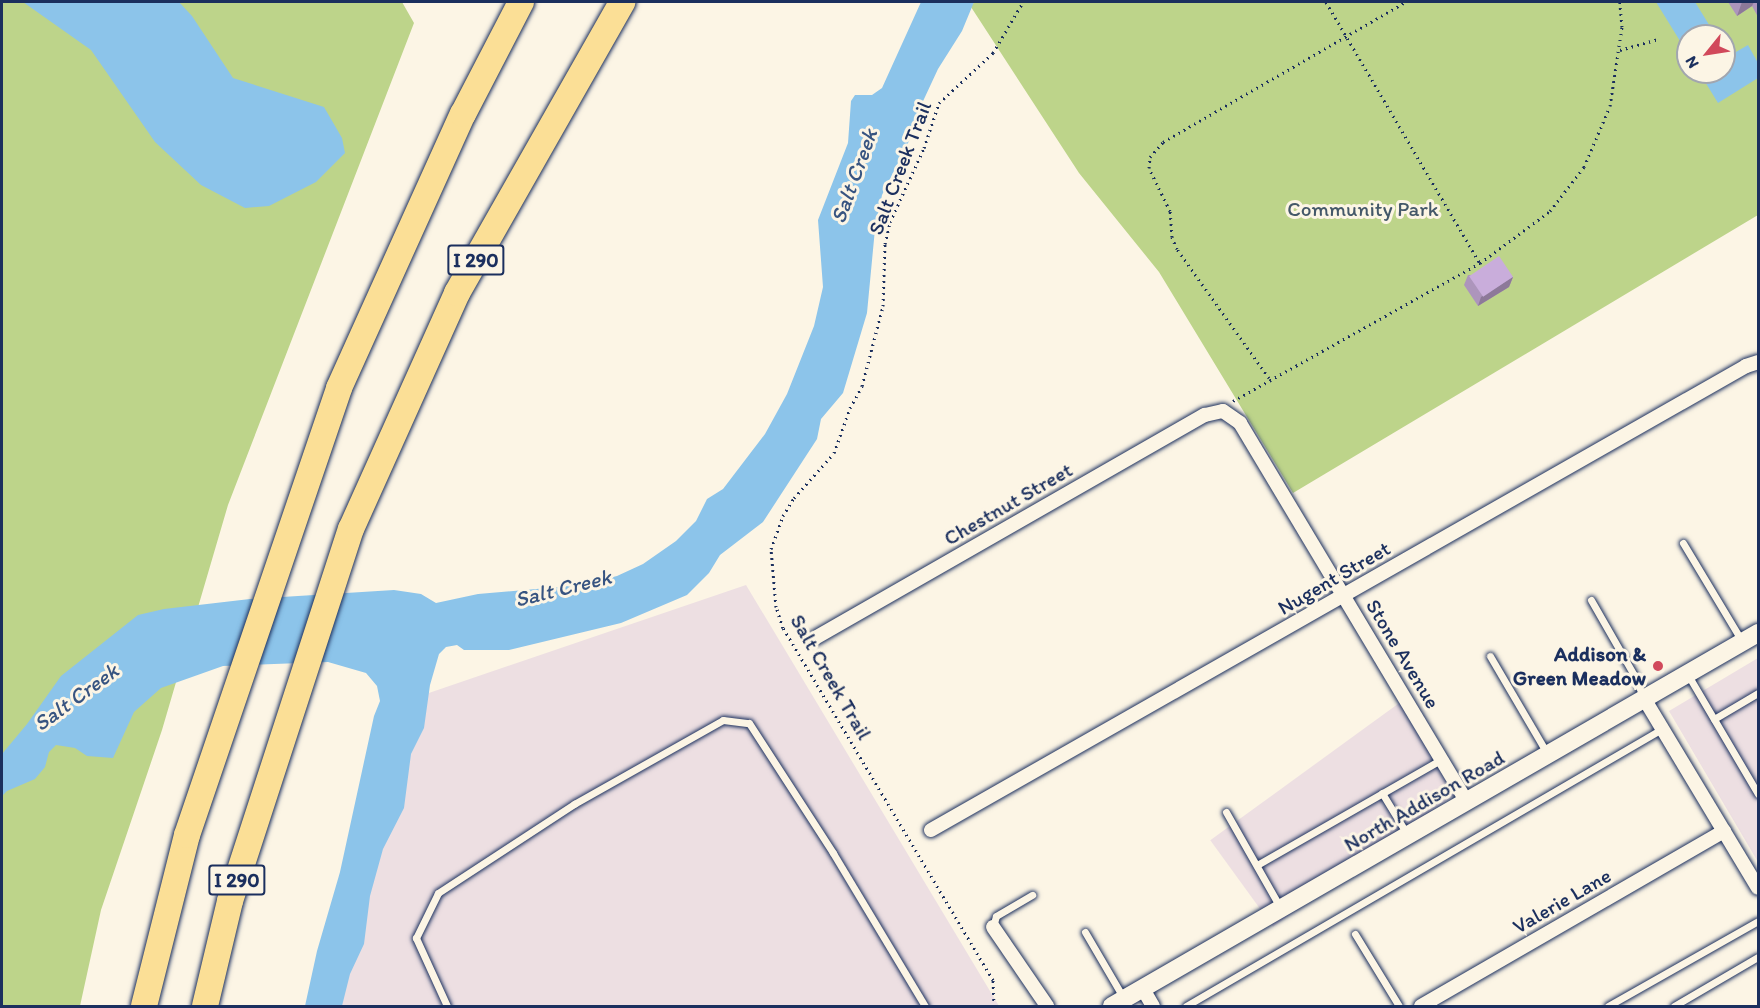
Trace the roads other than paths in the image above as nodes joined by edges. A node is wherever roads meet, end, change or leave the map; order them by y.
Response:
1 (521, 2) edge
2 (622, 2) edge
3 (1758, 362) edge
4 (1223, 411) joint
5 (1683, 543) dead end
6 (1344, 597) junction
7 (1591, 600) dead end
8 (1758, 633) edge
9 (815, 638) dead end
10 (1742, 642) junction
11 (1490, 656) dead end
12 (1688, 675) junction
13 (1758, 693) edge
14 (1645, 700) junction
15 (1714, 719) junction
16 (1662, 729) junction
17 (1548, 755) junction
18 (1442, 759) junction
19 (1382, 793) junction
20 (1758, 794) edge
21 (1467, 802) junction
22 (1226, 812) dead end
23 (931, 830) dead end
24 (1724, 831) junction
25 (1408, 836) junction
26 (1257, 865) junction
27 (1758, 888) edge
28 (1032, 895) dead end
29 (1282, 909) junction
30 (1758, 921) edge
31 (993, 927) joint
32 (1085, 932) dead end
33 (1355, 934) dead end
34 (1758, 957) edge
35 (1143, 988) junction
36 (1444, 994) junction
37 (1118, 1003) edge
38 (144, 1006) edge
39 (205, 1006) edge
40 (447, 1006) edge
41 (925, 1006) edge
42 (1047, 1006) edge
43 (1154, 1006) edge
44 (1186, 1006) edge
45 (1399, 1006) edge
46 (1421, 1006) edge
47 (1452, 1006) edge
48 (1608, 1006) edge
49 (1674, 1006) edge

1 - 38 highway, I 290
2 - 39 highway, I 290
3 - 6 street, Nugent Street
4 - 6 street, Stone Avenue
4 - 9 street, Chestnut Street
5 - 10 lane
6 - 18 street, Stone Avenue
6 - 23 street, Nugent Street
7 - 14 lane
8 - 10 street, North Addison Road
10 - 12 street, North Addison Road
11 - 17 lane
12 - 14 street, North Addison Road
12 - 15 lane
13 - 15 lane
14 - 16 street
14 - 17 street, North Addison Road
15 - 20 lane
16 - 24 street
16 - 44 lane
17 - 21 street, North Addison Road
18 - 19 lane
18 - 21 street, Stone Avenue
19 - 25 lane
19 - 26 lane
21 - 25 street, North Addison Road
22 - 26 lane
24 - 27 street
24 - 36 street, Valerie Lane
25 - 29 street, North Addison Road
26 - 29 lane
28 - 31 lane
29 - 35 street, North Addison Road
30 - 48 lane
31 - 42 street
32 - 37 lane
33 - 45 lane
34 - 49 lane
35 - 37 street, North Addison Road
35 - 43 street
36 - 46 street, Valerie Lane
36 - 47 street
40 - 41 lane

